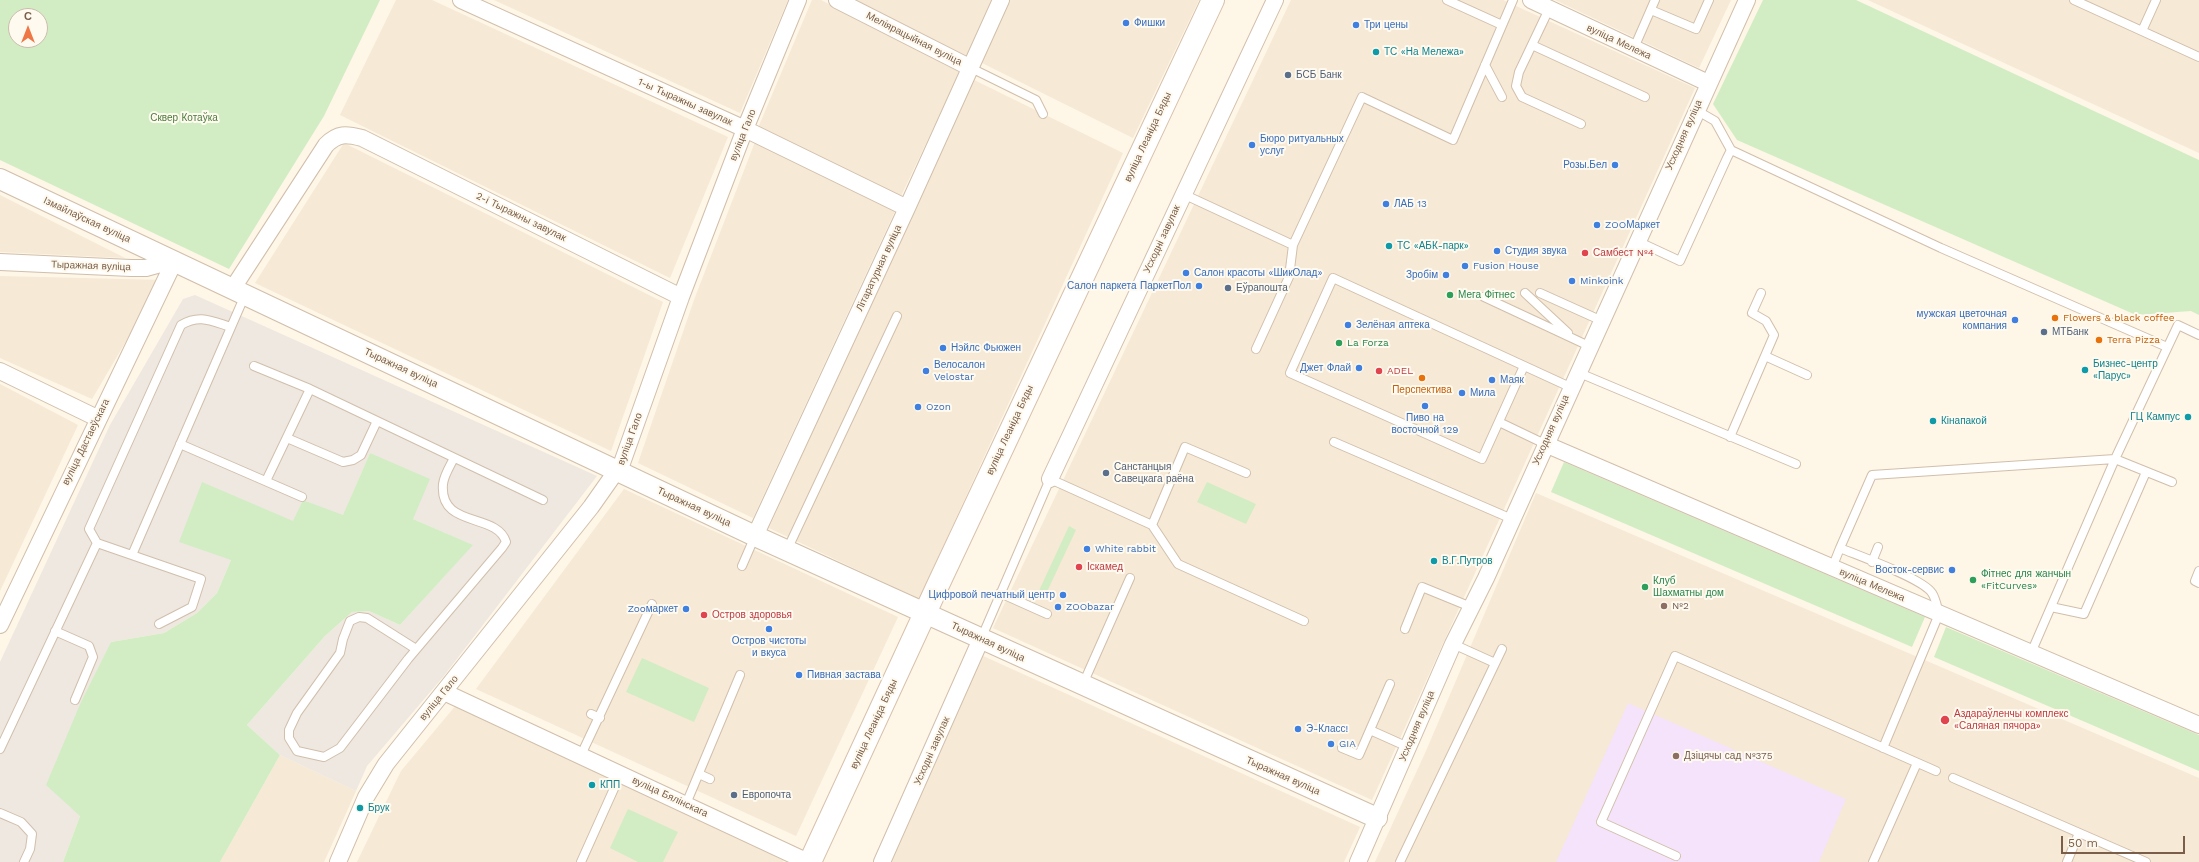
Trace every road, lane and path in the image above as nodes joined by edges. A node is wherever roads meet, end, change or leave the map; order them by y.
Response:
1 (461, 0) edge
2 (798, 0) edge
3 (837, 0) edge
4 (1001, 0) edge
5 (1213, 0) edge
6 (1275, 0) edge
7 (1447, 0) edge
8 (1514, 0) edge
9 (1531, 0) edge
10 (1656, 0) edge
11 (1709, 0) edge
12 (1746, 0) edge
13 (2074, 0) edge
14 (2156, 0) edge
15 (1549, 9) junction
16 (1651, 10) junction
17 (1502, 25) junction
18 (2142, 31) junction
19 (1532, 45) junction
20 (1634, 48) junction
21 (2199, 57) edge
22 (1485, 65) junction
23 (969, 67) junction
24 (1708, 83) junction
25 (1502, 97) dead end
26 (1645, 97) dead end
27 (1696, 110) junction
28 (1043, 114) dead end
29 (1581, 124) dead end
30 (745, 129) junction
31 (1731, 150) junction
32 (0, 179) edge
33 (1183, 194) junction
34 (907, 208) junction
35 (1637, 241) junction
36 (1293, 245) junction
37 (175, 260) junction
38 (0, 262) edge
39 (239, 291) junction
40 (1525, 293) dead end
41 (1540, 293) dead end
42 (1761, 293) dead end
43 (681, 297) junction
44 (1484, 297) dead end
45 (897, 316) dead end
46 (1600, 320) junction
47 (231, 327) junction
48 (2199, 334) edge
49 (1574, 339) junction
50 (1589, 346) junction
51 (2167, 347) junction
52 (1256, 349) dead end
53 (1765, 356) junction
54 (254, 366) dead end
55 (1524, 366) junction
56 (0, 371) edge
57 (1577, 372) junction
58 (1807, 375) dead end
59 (1570, 387) junction
60 (310, 390) junction
61 (97, 418) junction
62 (377, 421) junction
63 (1499, 422) junction
64 (1730, 437) junction
65 (287, 438) junction
66 (1334, 442) dead end
67 (180, 444) junction
68 (1544, 444) junction
69 (454, 458) junction
70 (2115, 459) junction
71 (1796, 464) dead end
72 (618, 471) junction
73 (2146, 472) junction
74 (1246, 473) dead end
75 (1050, 479) junction
76 (266, 481) junction
77 (2172, 482) dead end
78 (302, 497) dead end
79 (543, 500) dead end
80 (1512, 519) junction
81 (1152, 525) junction
82 (755, 536) junction
83 (96, 543) junction
84 (1878, 547) dead end
85 (1840, 548) junction
86 (787, 550) junction
87 (132, 555) junction
88 (1872, 562) junction
89 (742, 566) dead end
90 (1832, 568) junction
91 (2199, 571) edge
92 (1130, 578) dead end
93 (2199, 583) edge
94 (1000, 593) junction
95 (5, 600) edge
96 (652, 604) dead end
97 (1471, 607) junction
98 (2051, 608) junction
99 (925, 613) junction
100 (1047, 614) dead end
101 (1939, 614) junction
102 (1304, 621) dead end
103 (159, 624) dead end
104 (0, 625) edge
105 (1405, 629) dead end
106 (55, 631) junction
107 (981, 639) junction
108 (1453, 644) junction
109 (416, 649) junction
110 (1502, 649) dead end
111 (2031, 654) junction
112 (1495, 663) junction
113 (740, 674) dead end
114 (1390, 684) dead end
115 (1082, 685) junction
116 (444, 692) junction
117 (75, 700) dead end
118 (592, 714) dead end
119 (600, 718) junction
120 (2199, 725) edge
121 (1370, 730) junction
122 (1408, 746) junction
123 (1342, 748) dead end
124 (1883, 748) junction
125 (0, 749) edge
126 (581, 755) junction
127 (1917, 763) junction
128 (1936, 772) dead end
129 (621, 773) junction
130 (700, 774) junction
131 (1953, 778) dead end
132 (710, 779) dead end
133 (686, 804) junction
134 (0, 813) edge
135 (1377, 818) junction
136 (2080, 833) junction
137 (1676, 856) dead end
138 (24, 862) edge
139 (338, 862) edge
140 (581, 862) edge
141 (809, 862) edge
142 (882, 862) edge
143 (1358, 862) edge
144 (1400, 862) edge
145 (1874, 862) edge
146 (2067, 862) edge
147 (2146, 862) edge

1 - 30 street, 1-ы Тыражны завулак
2 - 30 street, вуліца Гало
3 - 23 street, Меліярацыйная вуліца
4 - 23 street, Літаратурная вуліца
5 - 99 main road, вуліца Леаніда Бяды
6 - 33 street, Усходні завулак
7 - 17 lane
8 - 17 lane
9 - 15 street, вуліца Мележа
10 - 16 lane
11 - 16 lane
12 - 24 street, Усходняя вуліца
13 - 18 lane
14 - 18 lane
15 - 19 lane
15 - 20 street, вуліца Мележа
16 - 20 lane
17 - 22 lane
18 - 21 lane
19 - 26 lane
19 - 29 lane
20 - 24 street, вуліца Мележа
22 - 25 lane
22 - 36 lane
23 - 28 lane
23 - 34 street, Літаратурная вуліца
24 - 27 street, Усходняя вуліца
27 - 31 lane
27 - 35 street, Усходняя вуліца
30 - 34 street, 1-ы Тыражны завулак
30 - 43 street, вуліца Гало
31 - 35 lane
31 - 51 lane
32 - 37 street, Ізмайлаўская вуліца
33 - 36 lane
33 - 75 street, Усходні завулак
34 - 82 street, Літаратурная вуліца
35 - 46 street, Усходняя вуліца
36 - 52 lane
37 - 38 street, Тыражная вуліца
37 - 39 street, Тыражная вуліца
37 - 61 street, вуліца Дастаеўскага
39 - 43 street, 2-і Тыражны завулак
39 - 47 lane
39 - 72 street, Тыражная вуліца
40 - 49 lane
41 - 46 lane
42 - 53 lane
43 - 72 street, вуліца Гало
44 - 49 lane
45 - 86 lane
46 - 50 street, Усходняя вуліца
47 - 67 lane
47 - 83 lane
48 - 51 lane
49 - 50 lane
50 - 57 street, Усходняя вуліца
51 - 70 lane
53 - 58 lane
53 - 64 lane
54 - 60 lane
55 - 59 lane
55 - 63 lane
55 - 63 lane
56 - 61 street
57 - 59 street, Усходняя вуліца
57 - 64 lane
59 - 68 street, Усходняя вуліца
60 - 62 lane
60 - 65 lane
61 - 95 street, вуліца Дастаеўскага
62 - 65 lane
62 - 69 lane
63 - 68 lane
64 - 71 lane
65 - 76 lane
66 - 80 lane
67 - 76 lane
67 - 87 lane
68 - 80 street, Усходняя вуліца
68 - 90 street, вуліца Мележа
69 - 79 lane
69 - 109 lane
70 - 73 lane
70 - 85 lane
70 - 98 lane
72 - 82 street, Тыражная вуліца
72 - 116 street, вуліца Гало
73 - 77 lane
73 - 98 lane
74 - 81 lane
75 - 81 lane
75 - 94 lane
76 - 78 lane
80 - 97 street, Усходняя вуліца
81 - 102 lane
82 - 86 street, Тыражная вуліца
82 - 89 lane
83 - 87 lane
83 - 106 lane
84 - 88 lane
85 - 88 lane
85 - 90 lane
86 - 99 street, Тыражная вуліца
87 - 103 lane
88 - 101 lane
90 - 101 street, вуліца Мележа
91 - 93 lane
92 - 115 lane
94 - 100 lane
94 - 107 lane
95 - 104 street, вуліца Дастаеўскага
96 - 119 lane
97 - 105 lane
97 - 108 street, Усходняя вуліца
98 - 111 lane
99 - 107 street, Тыражная вуліца
99 - 141 main road, вуліца Леаніда Бяды
101 - 111 street, вуліца Мележа
101 - 124 lane
106 - 117 lane
106 - 125 lane
107 - 115 street, Тыражная вуліца
107 - 142 street, Усходні завулак
108 - 112 lane
108 - 122 street, Усходняя вуліца
109 - 109 lane
110 - 112 lane
111 - 120 street, вуліца Мележа
112 - 144 lane
113 - 130 lane
114 - 121 lane
115 - 135 street, Тыражная вуліца
116 - 126 street, вуліца Бялінскага
116 - 139 street, вуліца Гало
118 - 119 lane
119 - 126 lane
121 - 122 lane
121 - 123 lane
122 - 135 street, Усходняя вуліца
124 - 127 lane
124 - 137 lane
126 - 129 street, вуліца Бялінскага
127 - 128 lane
127 - 145 lane
129 - 133 street, вуліца Бялінскага
129 - 140 lane
130 - 132 lane
130 - 133 lane
131 - 136 lane
133 - 141 street, вуліца Бялінскага
134 - 138 lane
135 - 143 street, Усходняя вуліца
136 - 146 lane
136 - 147 lane

